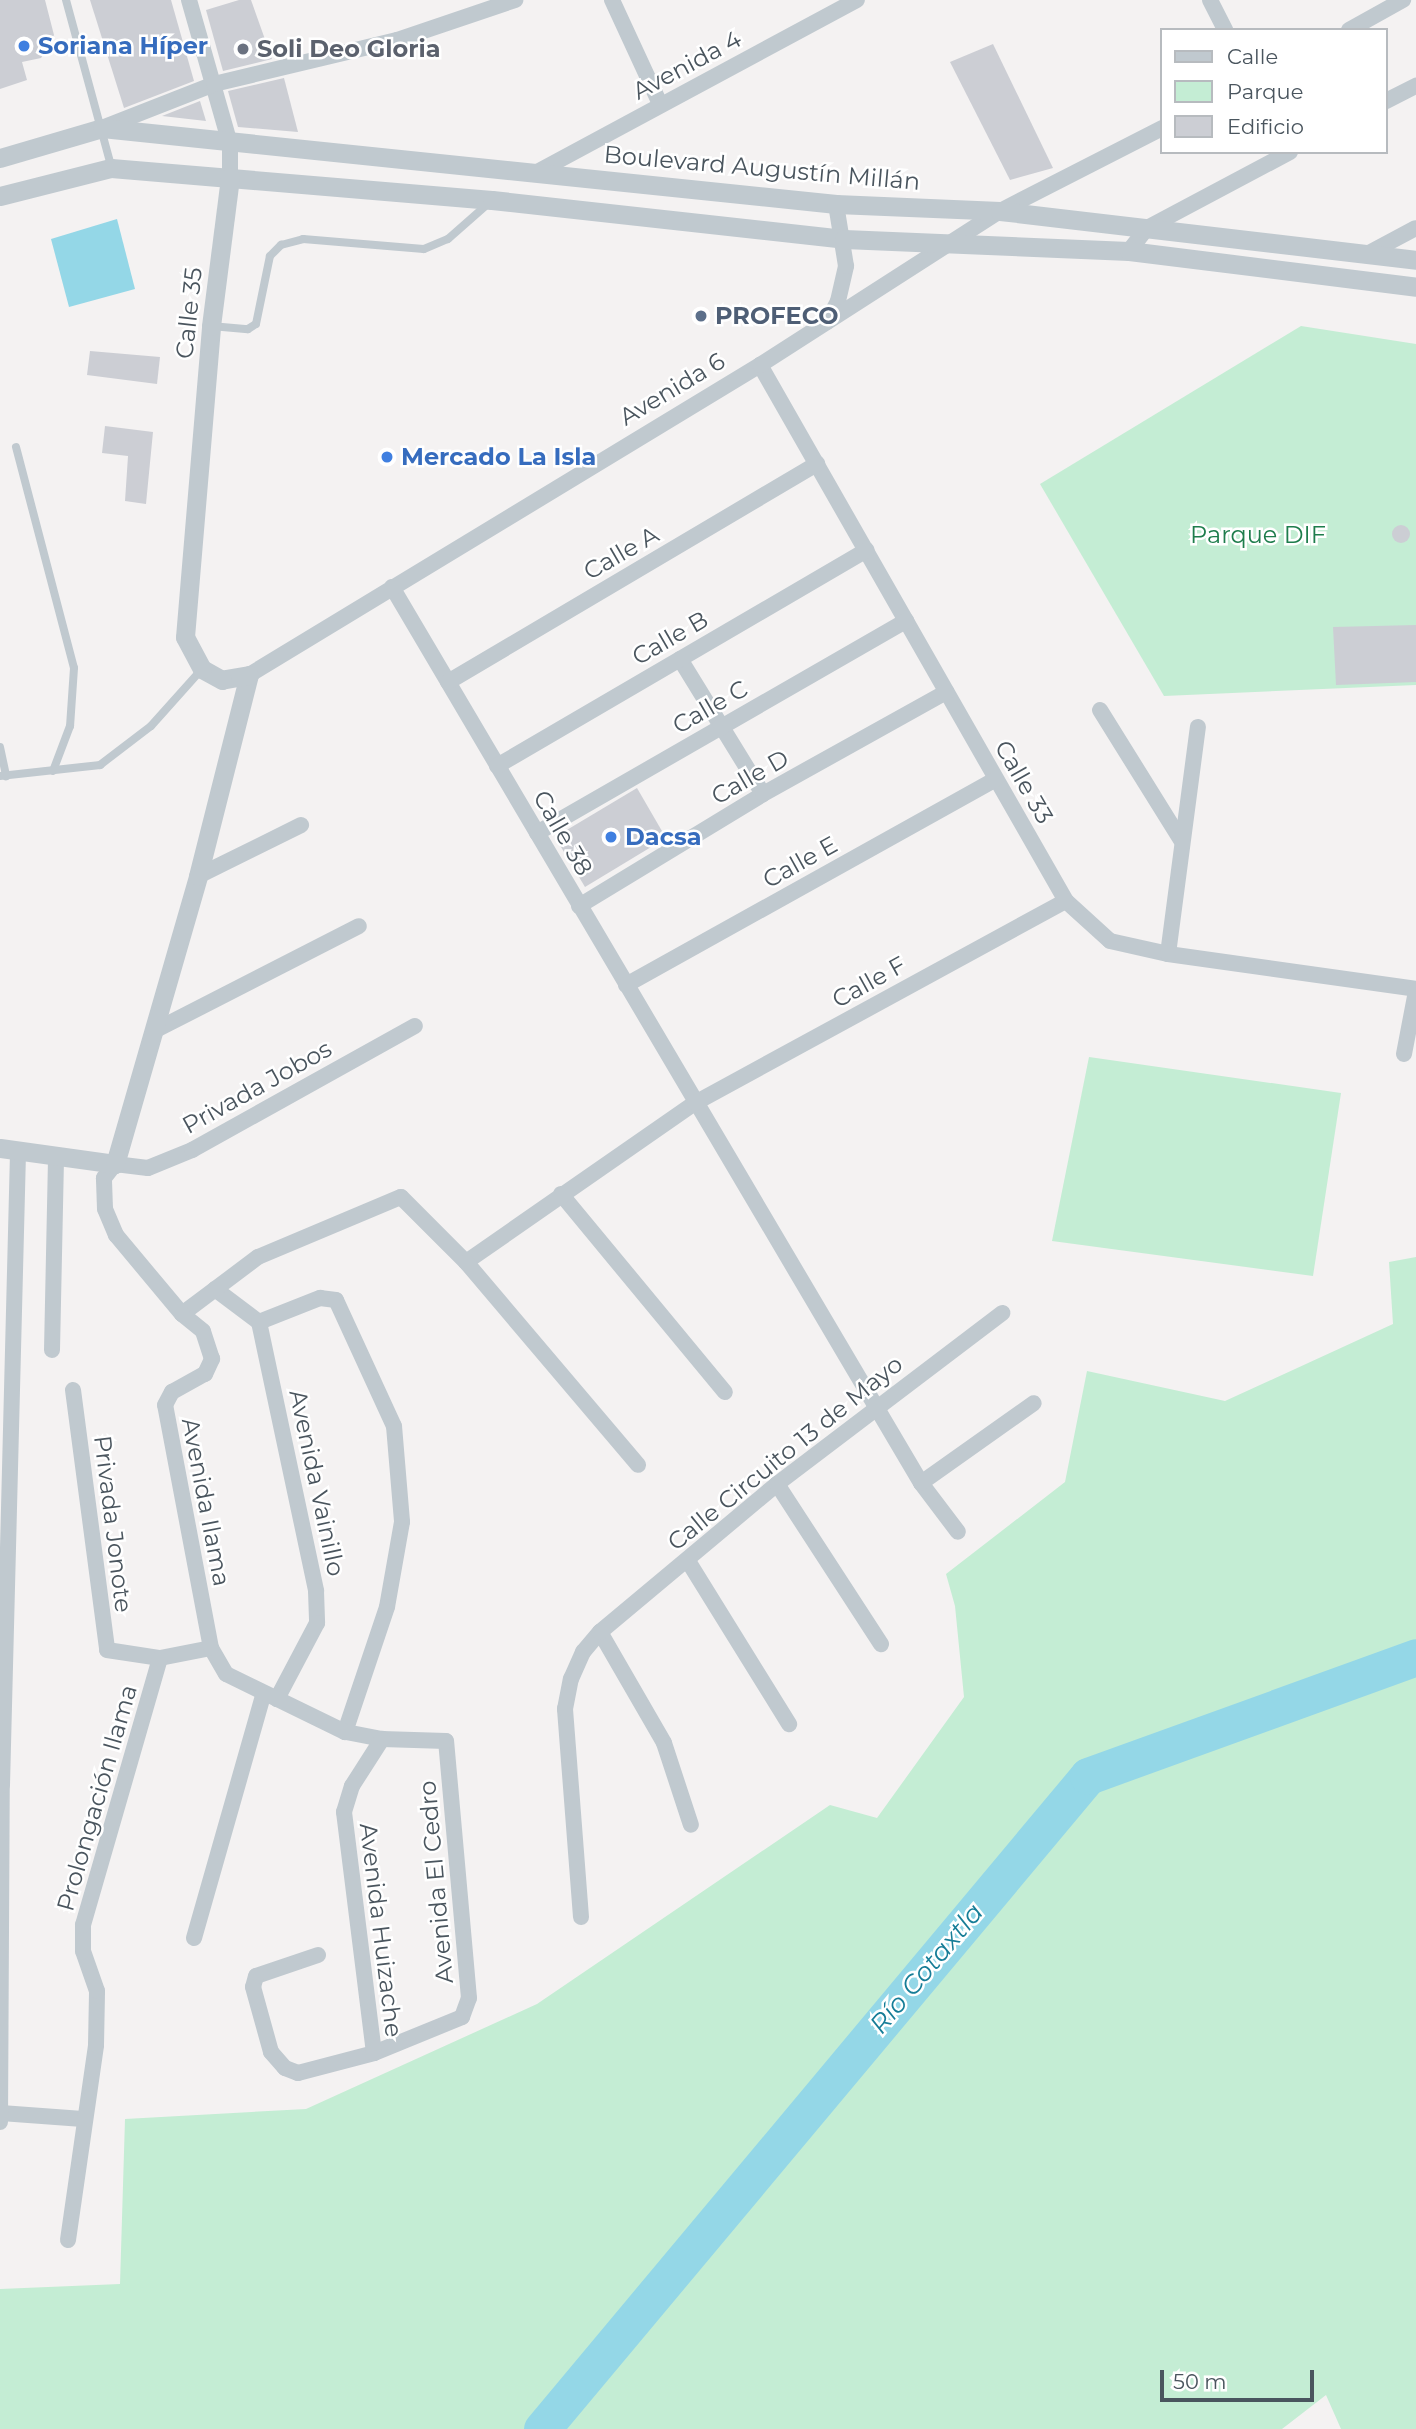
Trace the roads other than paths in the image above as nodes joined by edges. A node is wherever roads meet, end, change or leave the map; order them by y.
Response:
1 (66, 0) edge
2 (189, 0) edge
3 (515, 0) edge
4 (612, 0) edge
5 (857, 0) edge
6 (1210, 0) edge
7 (1403, 0) edge
8 (1224, 28) edge
9 (1353, 28) edge
10 (214, 84) junction
11 (1416, 86) edge
12 (1388, 101) edge
13 (660, 104) junction
14 (102, 128) junction
15 (1160, 129) edge
16 (230, 144) junction
17 (1286, 154) edge
18 (0, 158) edge
19 (111, 168) junction
20 (539, 171) junction
21 (230, 177) junction
22 (0, 196) edge
23 (492, 200) junction
24 (836, 204) junction
25 (1000, 212) junction
26 (1147, 228) junction
27 (1416, 228) edge
28 (844, 239) junction
29 (957, 242) junction
30 (1129, 251) junction
31 (1367, 254) junction
32 (1416, 260) edge
33 (1416, 287) edge
34 (825, 324) junction
35 (211, 326) junction
36 (760, 365) junction
37 (16, 447) dead end
38 (817, 464) junction
39 (866, 550) junction
40 (392, 587) junction
41 (906, 621) junction
42 (680, 659) junction
43 (202, 669) junction
44 (249, 675) junction
45 (448, 682) junction
46 (946, 692) junction
47 (1100, 709) dead end
48 (721, 727) junction
49 (1199, 727) dead end
50 (0, 747) edge
51 (497, 766) junction
52 (54, 771) junction
53 (3, 776) edge
54 (996, 779) junction
55 (763, 794) junction
56 (300, 825) dead end
57 (537, 833) junction
58 (1181, 840) junction
59 (198, 876) junction
60 (1066, 901) junction
61 (579, 906) junction
62 (359, 926) dead end
63 (1168, 954) junction
64 (626, 985) junction
65 (1416, 990) edge
66 (415, 1026) dead end
67 (155, 1031) junction
68 (1404, 1054) dead end
69 (695, 1103) junction
70 (9, 1150) edge
71 (57, 1157) junction
72 (115, 1164) junction
73 (561, 1194) junction
74 (6, 1244) edge
75 (466, 1262) junction
76 (215, 1289) junction
77 (1002, 1313) dead end
78 (182, 1314) junction
79 (259, 1322) junction
80 (52, 1350) dead end
81 (73, 1390) dead end
82 (724, 1392) dead end
83 (1034, 1403) dead end
84 (875, 1406) junction
85 (638, 1465) dead end
86 (920, 1483) junction
87 (777, 1484) junction
88 (958, 1532) dead end
89 (688, 1561) junction
90 (600, 1632) junction
91 (881, 1644) dead end
92 (211, 1648) junction
93 (160, 1658) junction
94 (270, 1697) junction
95 (789, 1724) dead end
96 (345, 1732) junction
97 (382, 1739) junction
98 (1, 1785) edge
99 (691, 1825) dead end
100 (581, 1917) dead end
101 (194, 1938) dead end
102 (318, 1955) dead end
103 (374, 2053) junction
104 (1, 2113) edge
105 (83, 2119) junction
106 (0, 2122) edge
107 (68, 2240) dead end

1 - 14 lane
2 - 10 street, Calle 35
3 - 10 street
4 - 13 street
5 - 13 street, Avenida 4
6 - 8 street
7 - 9 street
10 - 14 street
10 - 16 street, Calle 35
11 - 12 street
13 - 20 street, Avenida 4
14 - 16 street, Boulevard Augustín Millán
14 - 18 street
14 - 19 lane
15 - 25 street, Avenida 6
16 - 20 street, Boulevard Augustín Millán
16 - 21 street, Calle 35
17 - 26 street
19 - 21 street
19 - 22 street
20 - 24 street, Boulevard Augustín Millán
21 - 23 street
21 - 35 street, Calle 35
23 - 28 street
23 - 35 lane
24 - 25 street, Boulevard Augustín Millán
24 - 28 street
25 - 26 street, Boulevard Augustín Millán
25 - 29 street, Avenida 6
26 - 30 street
26 - 31 street, Boulevard Augustín Millán
27 - 31 street
28 - 29 street
28 - 34 street
29 - 30 street
29 - 34 street, Avenida 6
30 - 33 street
31 - 32 street, Boulevard Augustín Millán
34 - 36 street, Avenida 6
35 - 43 street, Calle 35
36 - 38 street, Calle 33
36 - 40 street, Avenida 6
37 - 52 lane
38 - 39 street, Calle 33
38 - 45 street, Calle A
39 - 41 street, Calle 33
39 - 42 street, Calle B
40 - 44 street, Avenida 6
40 - 45 street, Calle 38
41 - 46 street, Calle 33
41 - 48 street, Calle C
42 - 48 street
42 - 51 street, Calle B
43 - 44 street, Avenida 6
43 - 52 lane
44 - 59 street
45 - 51 street, Calle 38
46 - 54 street, Calle 33
46 - 55 street, Calle D
47 - 58 street
48 - 55 street
48 - 57 street, Calle C
49 - 58 street
50 - 53 lane
51 - 57 street, Calle 38
52 - 53 lane
54 - 60 street, Calle 33
54 - 64 street, Calle E
55 - 61 street, Calle D
56 - 59 street
57 - 61 street, Calle 38
58 - 63 street
59 - 67 street
60 - 63 street, Calle 33
60 - 69 street, Calle F
61 - 64 street, Calle 38
62 - 67 street
63 - 65 street, Calle 33
64 - 69 street, Calle 38
65 - 68 street
66 - 72 street, Privada Jobos
67 - 72 street
69 - 73 street, Calle F
69 - 84 street, Calle 38
70 - 71 street
70 - 74 street
71 - 72 street
71 - 80 street
72 - 78 street, Avenida Ilama
73 - 75 street, Calle F
73 - 82 street
74 - 98 street
75 - 76 street
75 - 85 street
76 - 78 street
76 - 79 street
77 - 84 street, Calle Circuito 13 de Mayo
78 - 92 street, Avenida Ilama
79 - 94 street, Avenida Vainillo
79 - 96 street
81 - 93 street, Privada Jonote
83 - 86 street
84 - 86 street, Calle 38
84 - 87 street, Calle Circuito 13 de Mayo
86 - 88 street, Calle 38
87 - 89 street, Calle Circuito 13 de Mayo
87 - 91 street
89 - 90 street, Calle Circuito 13 de Mayo
89 - 95 street
90 - 99 street
90 - 100 street, Calle Circuito 13 de Mayo
92 - 93 street
92 - 94 street
93 - 105 street, Prolongación Ilama
94 - 96 street
94 - 101 street, Avenida Vainillo
96 - 97 street
97 - 103 street, Avenida Huizache
97 - 103 street, Avenida El Cedro
98 - 104 street
102 - 103 street
104 - 105 street
104 - 106 street
105 - 107 street, Prolongación Ilama

